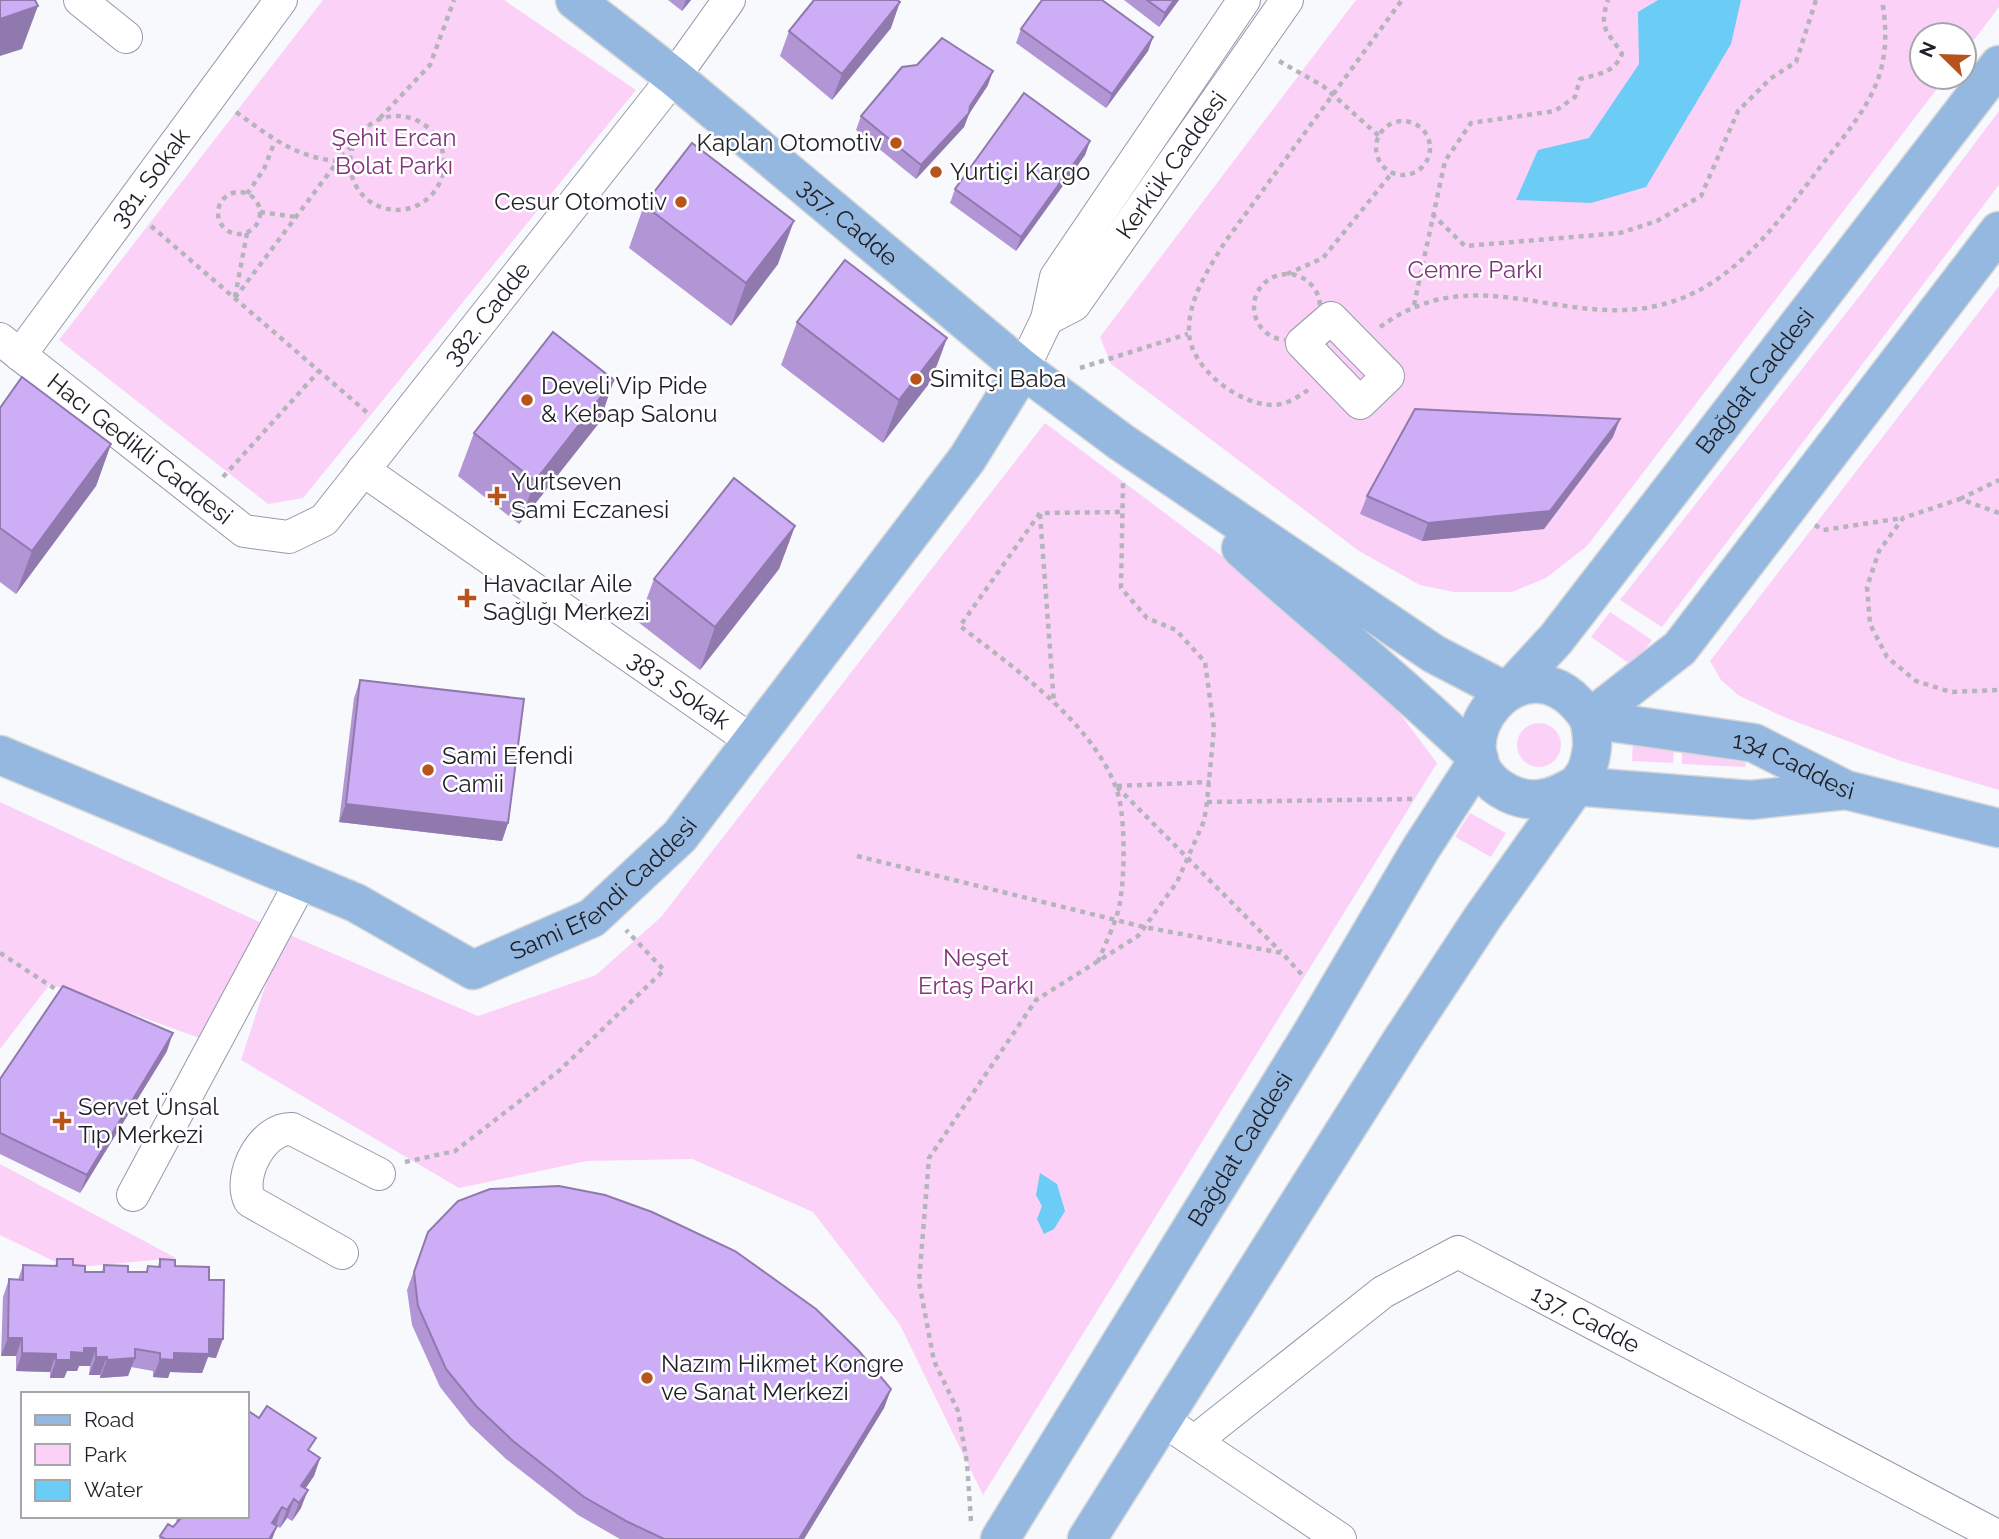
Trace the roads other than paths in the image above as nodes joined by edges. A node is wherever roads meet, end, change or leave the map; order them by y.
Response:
1 (80, 0) edge
2 (281, 0) edge
3 (575, 0) edge
4 (729, 0) edge
5 (1244, 0) edge
6 (1287, 0) edge
7 (126, 37) dead end
8 (1999, 65) edge
9 (674, 77) junction
10 (1999, 230) edge
11 (1047, 319) junction
12 (10, 347) edge
13 (1031, 375) junction
14 (1121, 442) junction
15 (363, 470) junction
16 (289, 537) joint
17 (1507, 692) junction
18 (1589, 719) junction
19 (752, 741) junction
20 (0, 755) edge
21 (1479, 759) junction
22 (1574, 786) junction
23 (1846, 790) junction
24 (1999, 828) edge
25 (302, 880) junction
26 (388, 1169) road end
27 (133, 1195) dead end
28 (342, 1253) dead end
29 (1162, 1421) junction
30 (1195, 1441) junction
31 (986, 1533) edge
32 (1999, 1537) edge
33 (1087, 1539) edge
34 (1340, 1539) edge

1 - 7 street
2 - 12 street, 381. Sokak
3 - 9 main road, 357. Cadde
4 - 9 street, 382. Cadde
5 - 11 street, Kerkük Caddesi
6 - 11 street, Kerkük Caddesi
8 - 17 main road, Bağdat Caddesi
9 - 13 main road, 357. Cadde
9 - 15 street, 382. Cadde
10 - 18 main road
11 - 13 street, Kerkük Caddesi
12 - 16 street, Hacı Gedikli Caddesi
13 - 14 main road, 357. Cadde
13 - 19 main road, Sami Efendi Caddesi
14 - 17 main road
14 - 21 main road
15 - 16 street, 382. Cadde
15 - 19 street, 383. Sokak
17 - 18 main road
17 - 21 main road, Bağdat Caddesi
18 - 22 main road
18 - 23 main road, 134 Caddesi
19 - 25 main road, Sami Efendi Caddesi
20 - 25 main road, Sami Efendi Caddesi
21 - 22 main road
21 - 31 main road, Bağdat Caddesi
22 - 23 main road
22 - 29 main road
23 - 24 main road, 134 Caddesi
25 - 27 street
26 - 28 street
29 - 30 street
29 - 33 main road
30 - 32 street, 137. Cadde
30 - 34 street

